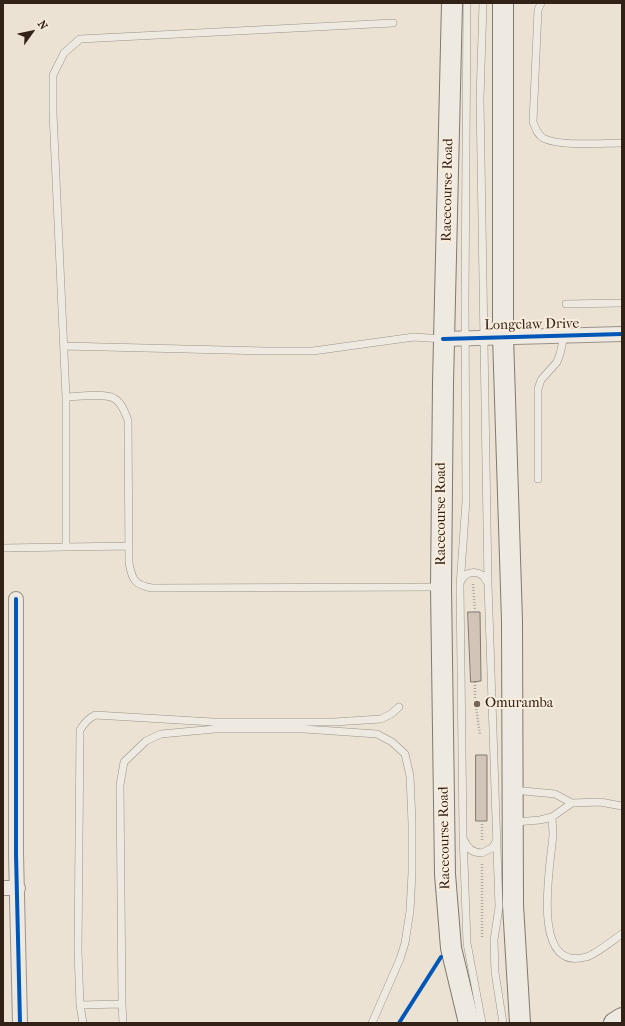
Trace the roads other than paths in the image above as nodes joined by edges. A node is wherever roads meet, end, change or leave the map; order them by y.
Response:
1 (452, 3) edge
2 (467, 3) edge
3 (482, 3) edge
4 (504, 3) edge
5 (541, 3) edge
6 (393, 23) dead end
7 (622, 143) edge
8 (622, 303) edge
9 (566, 304) dead end
10 (622, 334) edge
11 (564, 336) junction
12 (493, 337) junction
13 (465, 338) junction
14 (443, 339) junction
15 (64, 346) junction
16 (66, 397) junction
17 (538, 478) dead end
18 (66, 546) junction
19 (129, 546) junction
20 (3, 548) edge
21 (488, 584) junction
22 (451, 586) junction
23 (16, 600) dead end
24 (10, 616) edge
25 (399, 707) dead end
26 (513, 790) junction
27 (572, 803) junction
28 (622, 806) edge
29 (552, 817) junction
30 (514, 822) junction
31 (497, 833) junction
32 (463, 834) junction
33 (3, 888) edge
34 (18, 888) junction
35 (622, 934) edge
36 (122, 1004) junction
37 (80, 1005) junction
38 (622, 1018) edge
39 (20, 1023) edge
40 (83, 1023) edge
41 (123, 1023) edge
42 (372, 1023) edge
43 (469, 1023) edge
44 (482, 1023) edge
45 (503, 1023) edge
46 (520, 1023) edge
47 (614, 1023) edge

1 - 14 main road, Racecourse Road
2 - 13 lane
3 - 12 lane
4 - 12 main road
5 - 7 lane
6 - 15 lane
8 - 9 lane
10 - 11 street, Longclaw Drive
11 - 12 street, Longclaw Drive
11 - 17 lane
12 - 13 street, Longclaw Drive
12 - 21 lane
12 - 26 main road
13 - 14 street, Longclaw Drive
13 - 22 lane
14 - 15 lane
14 - 22 main road, Racecourse Road
15 - 16 lane
16 - 18 lane
16 - 19 lane
18 - 19 lane
18 - 20 lane
19 - 22 lane
21 - 22 lane
21 - 31 lane
22 - 32 lane
22 - 43 main road, Racecourse Road
23 - 24 street
24 - 34 street
25 - 37 lane
26 - 27 lane
26 - 30 main road
27 - 28 lane
27 - 29 lane
29 - 30 lane
29 - 35 lane
30 - 46 main road
31 - 32 lane
31 - 45 lane
32 - 44 lane
33 - 34 street
34 - 39 street
36 - 37 lane
36 - 41 lane
36 - 42 lane
37 - 40 lane
38 - 47 main road

